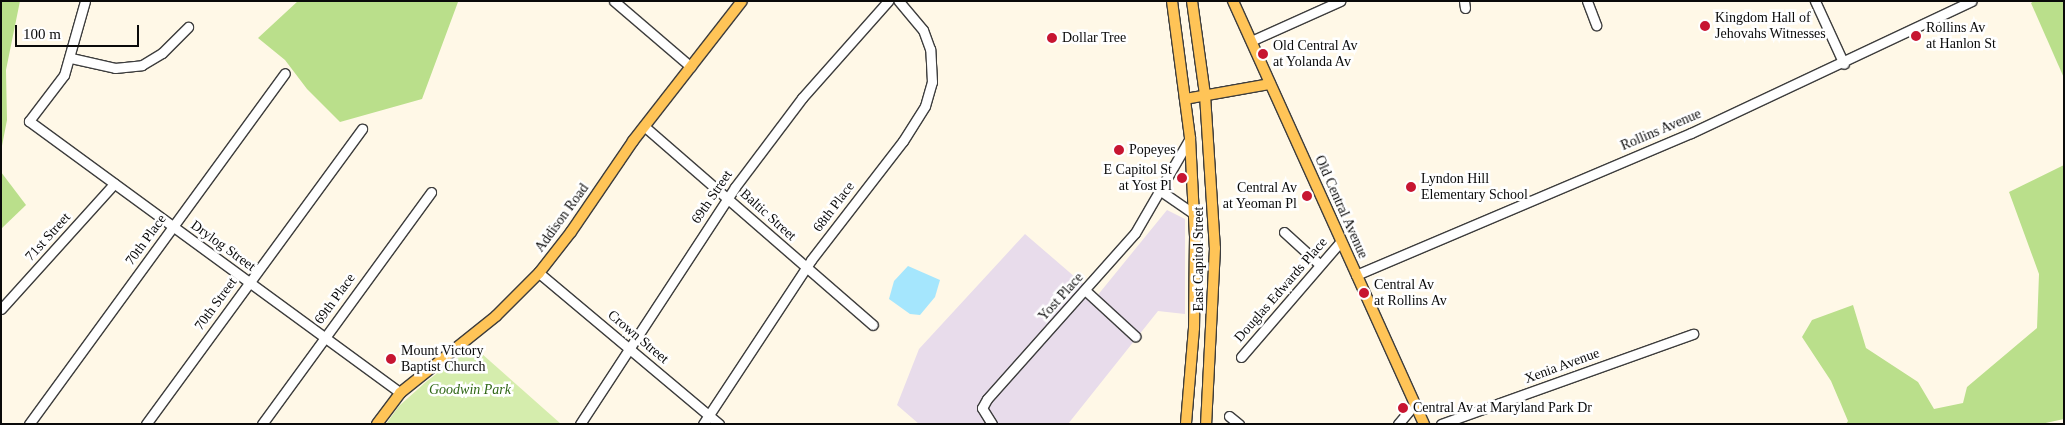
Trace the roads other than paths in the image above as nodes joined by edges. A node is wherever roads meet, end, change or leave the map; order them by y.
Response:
1 (85, 1) edge
2 (614, 1) edge
3 (742, 1) edge
4 (888, 1) edge
5 (899, 1) edge
6 (1172, 1) edge
7 (1192, 1) edge
8 (1233, 1) edge
9 (1340, 1) edge
10 (1587, 1) edge
11 (1815, 1) edge
12 (1972, 1) edge
13 (1596, 25) dead end
14 (188, 27) dead end
15 (1251, 41) junction
16 (70, 58) junction
17 (1844, 64) junction
18 (691, 67) junction
19 (285, 73) dead end
20 (1270, 84) junction
21 (1205, 95) junction
22 (1185, 99) junction
23 (644, 126) junction
24 (362, 129) dead end
25 (1190, 138) junction
26 (114, 184) junction
27 (1158, 189) junction
28 (431, 192) dead end
29 (727, 198) junction
30 (1194, 214) junction
31 (173, 227) junction
32 (1284, 232) dead end
33 (1341, 241) junction
34 (1319, 264) junction
35 (806, 268) junction
36 (539, 273) junction
37 (1356, 275) junction
38 (249, 282) junction
39 (1086, 291) junction
40 (1, 309) edge
41 (873, 325) dead end
42 (1693, 334) dead end
43 (1135, 336) dead end
44 (324, 338) junction
45 (630, 348) junction
46 (1241, 356) dead end
47 (400, 393) junction
48 (1415, 404) junction
49 (709, 415) junction
50 (1229, 416) dead end
51 (989, 421) edge
52 (29, 424) edge
53 (146, 424) edge
54 (262, 424) edge
55 (377, 424) edge
56 (580, 424) edge
57 (703, 424) edge
58 (718, 424) edge
59 (1186, 424) edge
60 (1206, 424) edge
61 (1239, 424) edge
62 (1398, 424) edge
63 (1424, 424) edge
64 (1441, 424) edge

1 - 16 street
2 - 18 street
3 - 18 main road, Addison Road
4 - 29 street, 69th Street
5 - 35 street, 68th Place
6 - 22 main road, East Capitol Street
7 - 21 main road, East Capitol Street
8 - 15 main road, Old Central Avenue
9 - 15 street
10 - 13 street
11 - 17 street
12 - 17 street, Rollins Avenue
14 - 16 street
15 - 20 main road, Old Central Avenue
16 - 26 street, Drylog Street
17 - 37 street, Rollins Avenue
18 - 23 main road, Addison Road
19 - 31 street, 70th Place
20 - 21 main road
20 - 33 main road, Old Central Avenue
21 - 22 main road
21 - 60 main road, East Capitol Street
22 - 25 main road, East Capitol Street
23 - 29 street, Baltic Street
23 - 36 main road, Addison Road
24 - 38 street, 70th Street
25 - 27 street, Yost Place
25 - 30 main road, East Capitol Street
26 - 31 street, Drylog Street
26 - 40 street, 71st Street
27 - 30 street
27 - 39 street, Yost Place
28 - 44 street, 69th Place
29 - 35 street, Baltic Street
29 - 45 street, 69th Street
30 - 59 main road, East Capitol Street
31 - 38 street, Drylog Street
31 - 52 street, 70th Place
32 - 34 street
33 - 34 street, Douglas Edwards Place
33 - 37 main road, Old Central Avenue
34 - 46 street, Douglas Edwards Place
35 - 41 street, Baltic Street
35 - 49 street, 68th Place
36 - 45 street, Crown Street
36 - 47 main road, Addison Road
37 - 48 main road, Old Central Avenue
38 - 44 street, Drylog Street
38 - 53 street, 70th Street
39 - 43 street
39 - 51 street, Yost Place
42 - 64 street, Xenia Avenue
44 - 47 street, Drylog Street
44 - 54 street, 69th Place
45 - 49 street, Crown Street
45 - 56 street, 69th Street
47 - 55 main road, Addison Road
48 - 62 street
48 - 63 main road, Old Central Avenue
49 - 57 street, 68th Place
49 - 58 street, Crown Street
50 - 61 street

